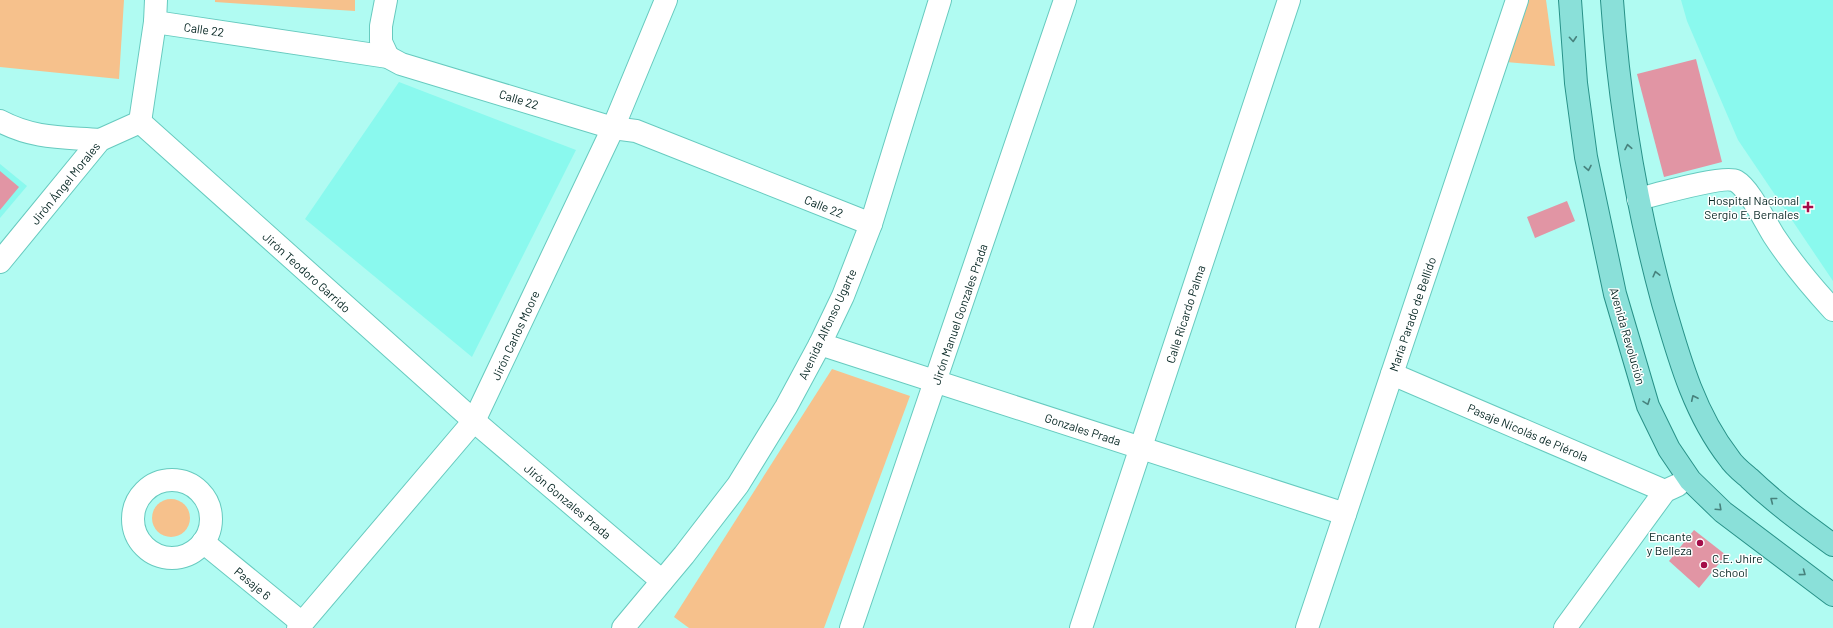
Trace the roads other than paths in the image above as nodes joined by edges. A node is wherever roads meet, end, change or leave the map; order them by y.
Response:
1 (156, 0) edge
2 (386, 0) edge
3 (666, 0) edge
4 (1065, 0) edge
5 (1289, 0) edge
6 (1517, 0) edge
7 (1570, 0) edge
8 (1612, 0) edge
9 (935, 6) edge
10 (155, 22) junction
11 (388, 57) junction
12 (0, 121) edge
13 (140, 122) junction
14 (613, 128) junction
15 (100, 140) junction
16 (1638, 199) junction
17 (870, 224) junction
18 (0, 262) edge
19 (1833, 310) edge
20 (820, 344) junction
21 (1392, 374) junction
22 (936, 382) junction
23 (474, 421) junction
24 (1141, 448) junction
25 (1690, 480) junction
26 (1665, 491) junction
27 (1345, 514) junction
28 (203, 542) dead end
29 (1833, 545) edge
30 (662, 581) junction
31 (1833, 595) edge
32 (300, 626) edge
33 (623, 628) edge
34 (851, 628) edge
35 (1081, 628) edge
36 (1307, 628) edge
37 (1565, 628) edge

1 - 10 street
2 - 11 street
3 - 14 street, Jirón Carlos Moore
4 - 22 street, Jirón Manuel Gonzales Prada
5 - 24 street, Calle Ricardo Palma
6 - 21 street, María Parado de Bellido
7 -> 25 main road, Avenida Revolución
16 -> 8 main road
9 - 17 street, Avenida Alfonso Ugarte
10 - 11 street, Calle 22
10 - 13 street
11 - 14 street, Calle 22
12 - 15 street
13 - 15 street, Jirón Ángel Morales
13 - 23 street, Jirón Teodoro Garrido
14 - 17 street, Calle 22
14 - 23 street, Jirón Carlos Moore
15 - 18 street, Jirón Ángel Morales
16 - 19 street
29 -> 16 main road
17 - 20 street, Avenida Alfonso Ugarte
20 - 22 street, Gonzales Prada
20 - 30 street, Avenida Alfonso Ugarte
21 - 26 street, Pasaje Nicolás de Piérola
21 - 27 street, María Parado de Bellido
22 - 24 street, Gonzales Prada
22 - 34 street, Jirón Manuel Gonzales Prada
23 - 30 street, Jirón Gonzales Prada
23 - 32 street, Jirón Carlos Moore
24 - 27 street, Gonzales Prada
24 - 35 street, Calle Ricardo Palma
25 - 26 street
25 -> 31 main road, Avenida Revolución
26 - 37 street
27 - 36 street, María Parado de Bellido
28 - 32 street, Pasaje 6
30 - 33 street, Avenida Alfonso Ugarte

